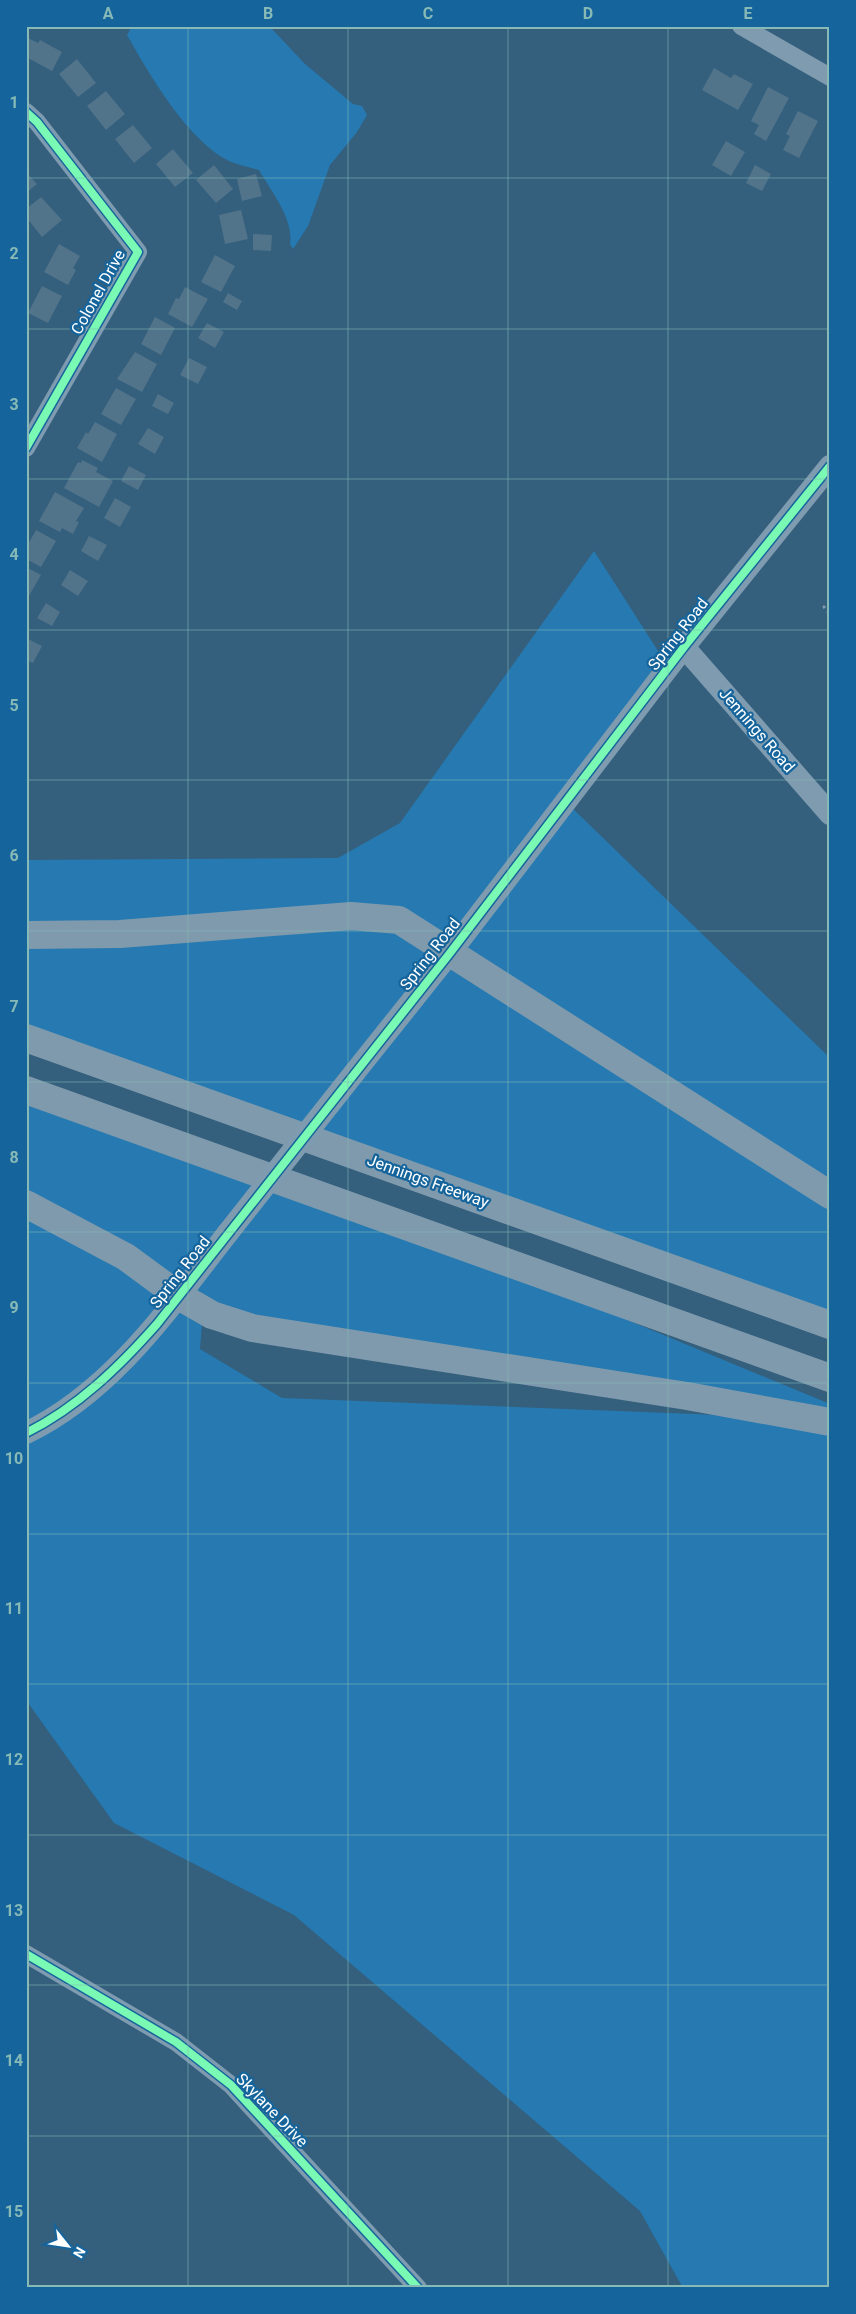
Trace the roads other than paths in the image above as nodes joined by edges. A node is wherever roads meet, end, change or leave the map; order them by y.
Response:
1 (741, 26) edge
2 (830, 77) edge
3 (26, 112) edge
4 (31, 428) edge
5 (26, 448) edge
6 (830, 466) edge
7 (684, 647) junction
8 (830, 814) edge
9 (26, 935) edge
10 (450, 953) junction
11 (26, 1038) edge
12 (26, 1090) edge
13 (830, 1194) edge
14 (26, 1204) edge
15 (179, 1296) junction
16 (830, 1325) edge
17 (830, 1378) edge
18 (830, 1422) edge
19 (26, 1433) edge
20 (26, 1954) edge
21 (418, 2288) edge

1 - 2 street
3 - 4 street, Colonel Drive
4 - 5 street, Colonel Drive
6 - 7 street, Spring Road
7 - 8 street, Jennings Road
7 - 10 street, Spring Road
9 - 10 highway
10 - 13 highway
10 - 15 street, Spring Road, bridge
11 - 16 highway, Jennings Freeway
12 - 17 highway
14 - 15 highway
15 - 18 highway
15 - 19 street, Spring Road
20 - 21 street, Skylane Drive

